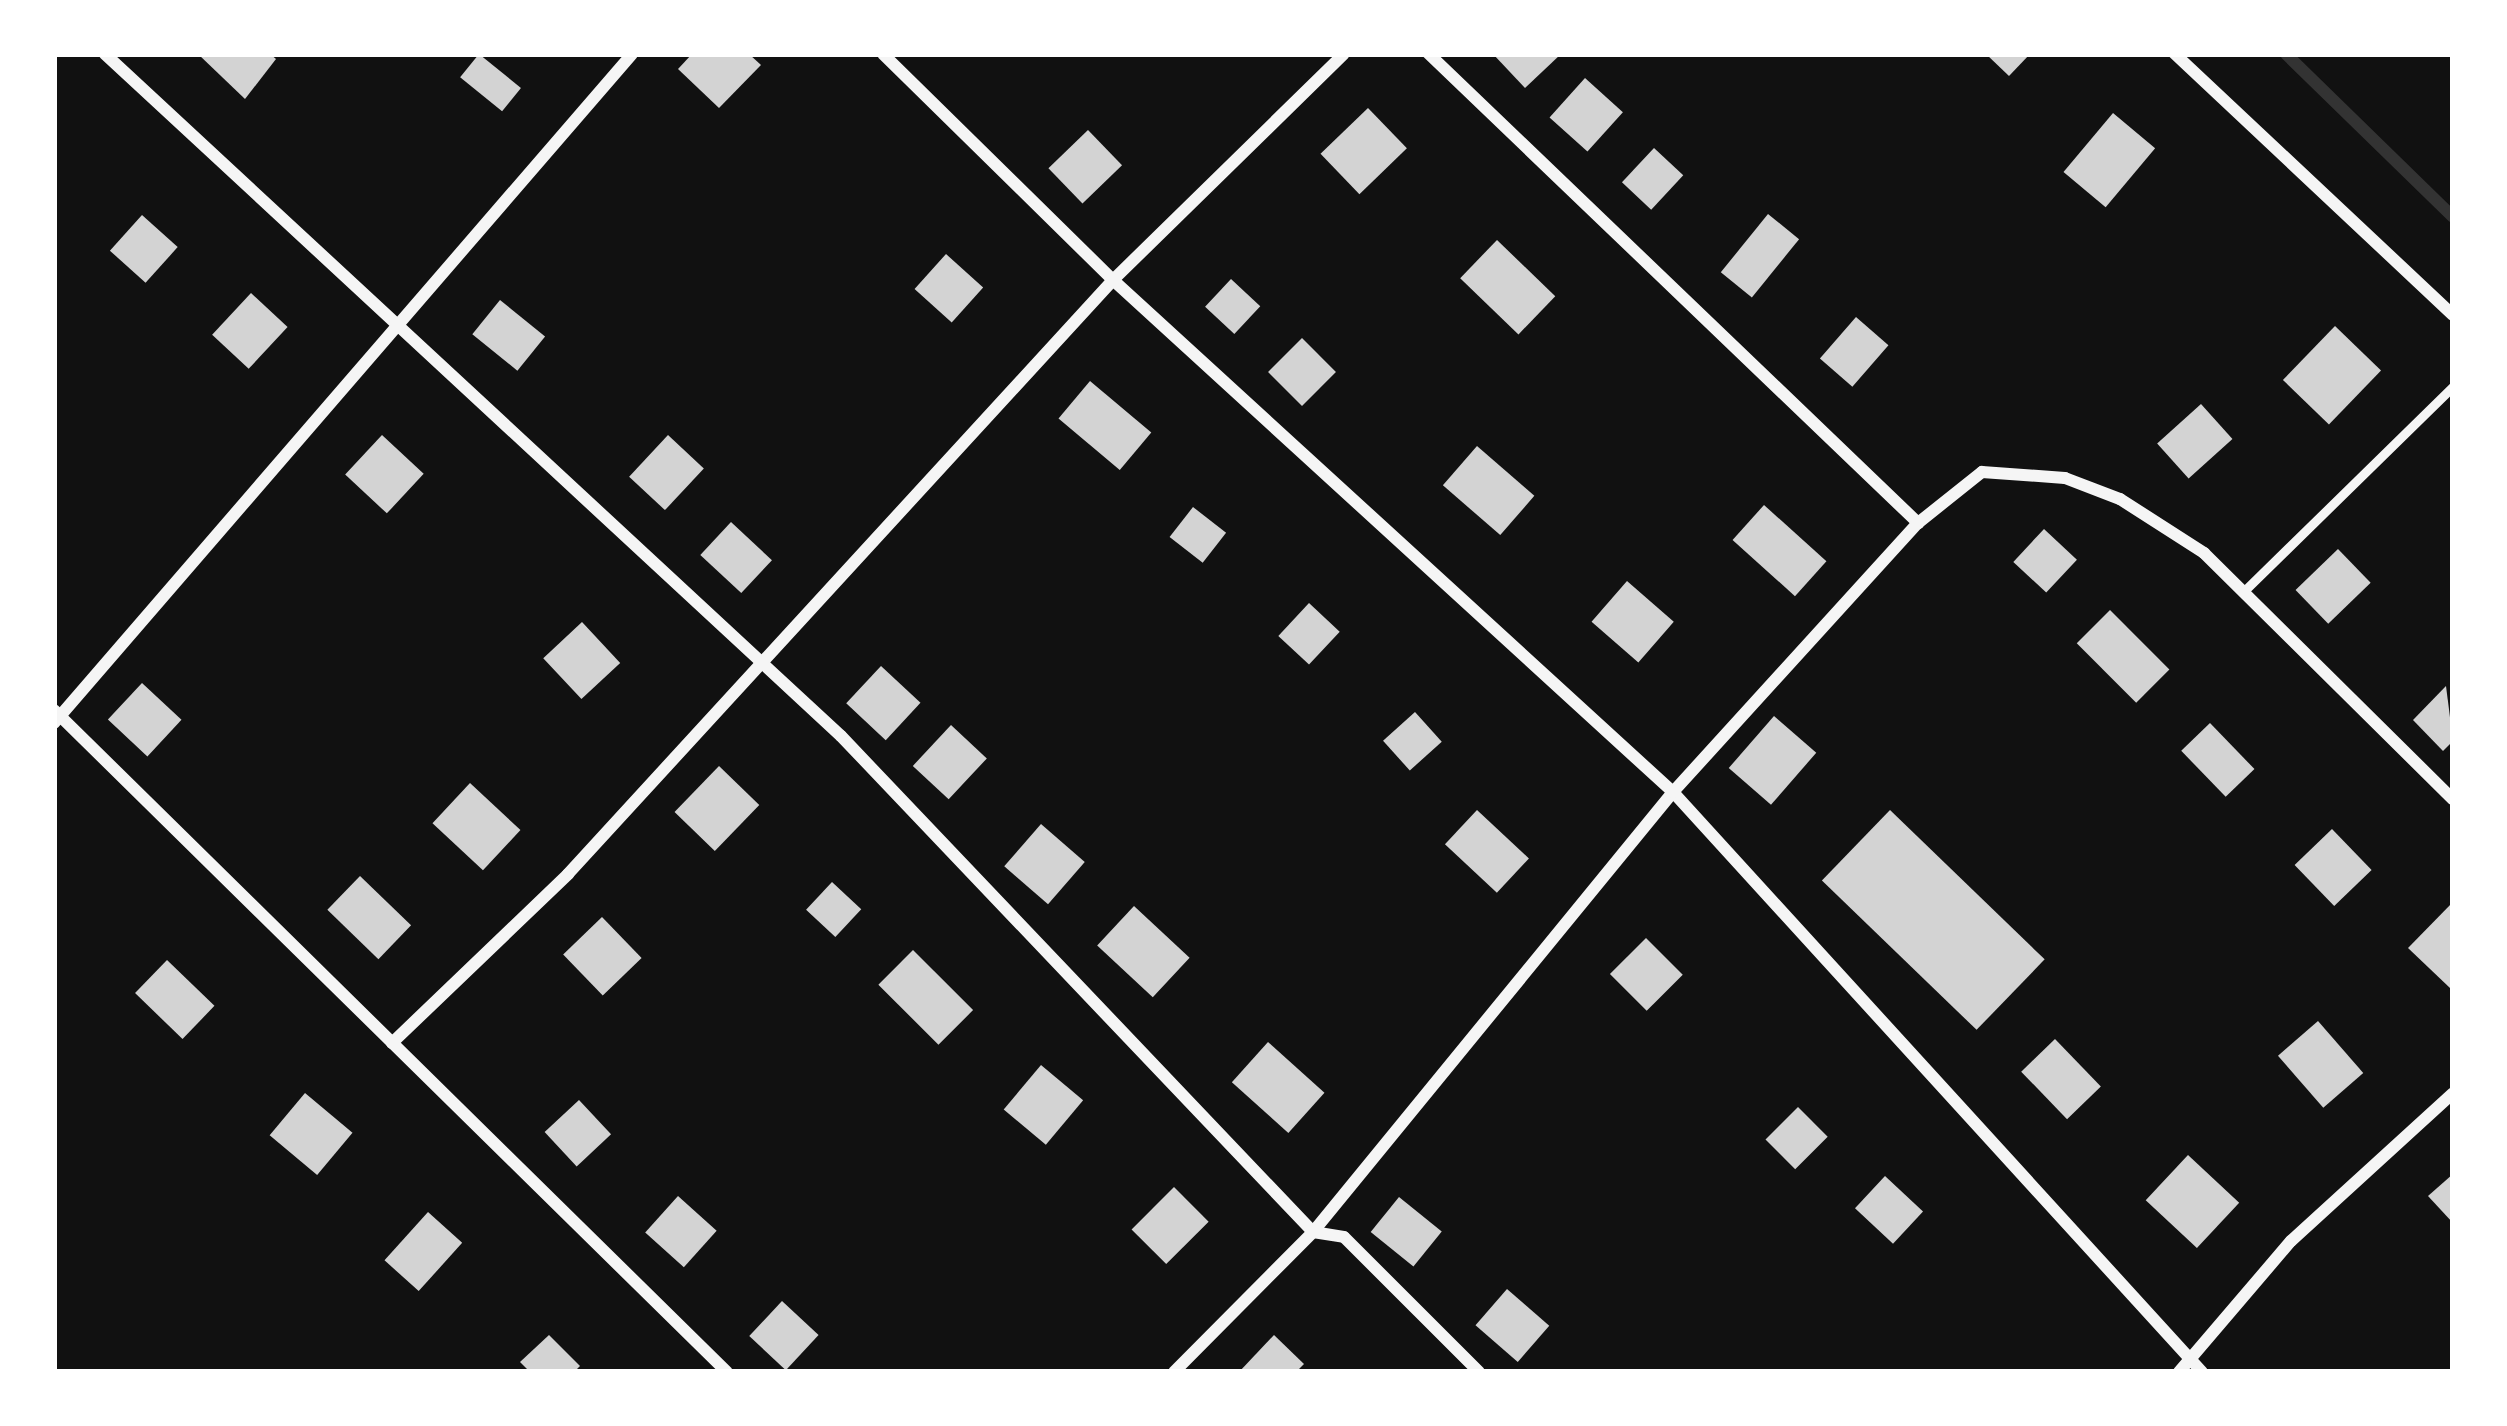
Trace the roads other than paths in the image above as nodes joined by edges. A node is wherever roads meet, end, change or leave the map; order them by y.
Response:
1 (105, 54) edge
2 (632, 54) edge
3 (883, 54) edge
4 (1344, 54) edge
5 (1429, 54) edge
6 (2175, 54) edge
7 (1113, 280) junction
8 (2453, 315) edge
9 (395, 322) junction
10 (2453, 386) edge
11 (1918, 523) junction
12 (2243, 592) junction
13 (766, 666) junction
14 (56, 717) edge
15 (1673, 792) junction
16 (2453, 799) edge
17 (392, 1042) junction
18 (2453, 1093) edge
19 (1313, 1232) junction
20 (2192, 1359) junction
21 (727, 1372) edge
22 (1174, 1372) edge
23 (1479, 1372) edge
24 (2179, 1372) edge
25 (2203, 1372) edge

1 - 9 street
2 - 9 street
3 - 7 street
4 - 7 street
5 - 11 street
6 - 8 street
7 - 13 street
7 - 15 street
9 - 13 street
9 - 14 street
10 - 12 lane
11 - 12 street
11 - 15 street
12 - 16 street
13 - 17 street
13 - 19 street
14 - 17 street
15 - 19 street
15 - 20 street
17 - 21 street
18 - 20 street
19 - 22 street
19 - 23 street
20 - 24 street
20 - 25 street

